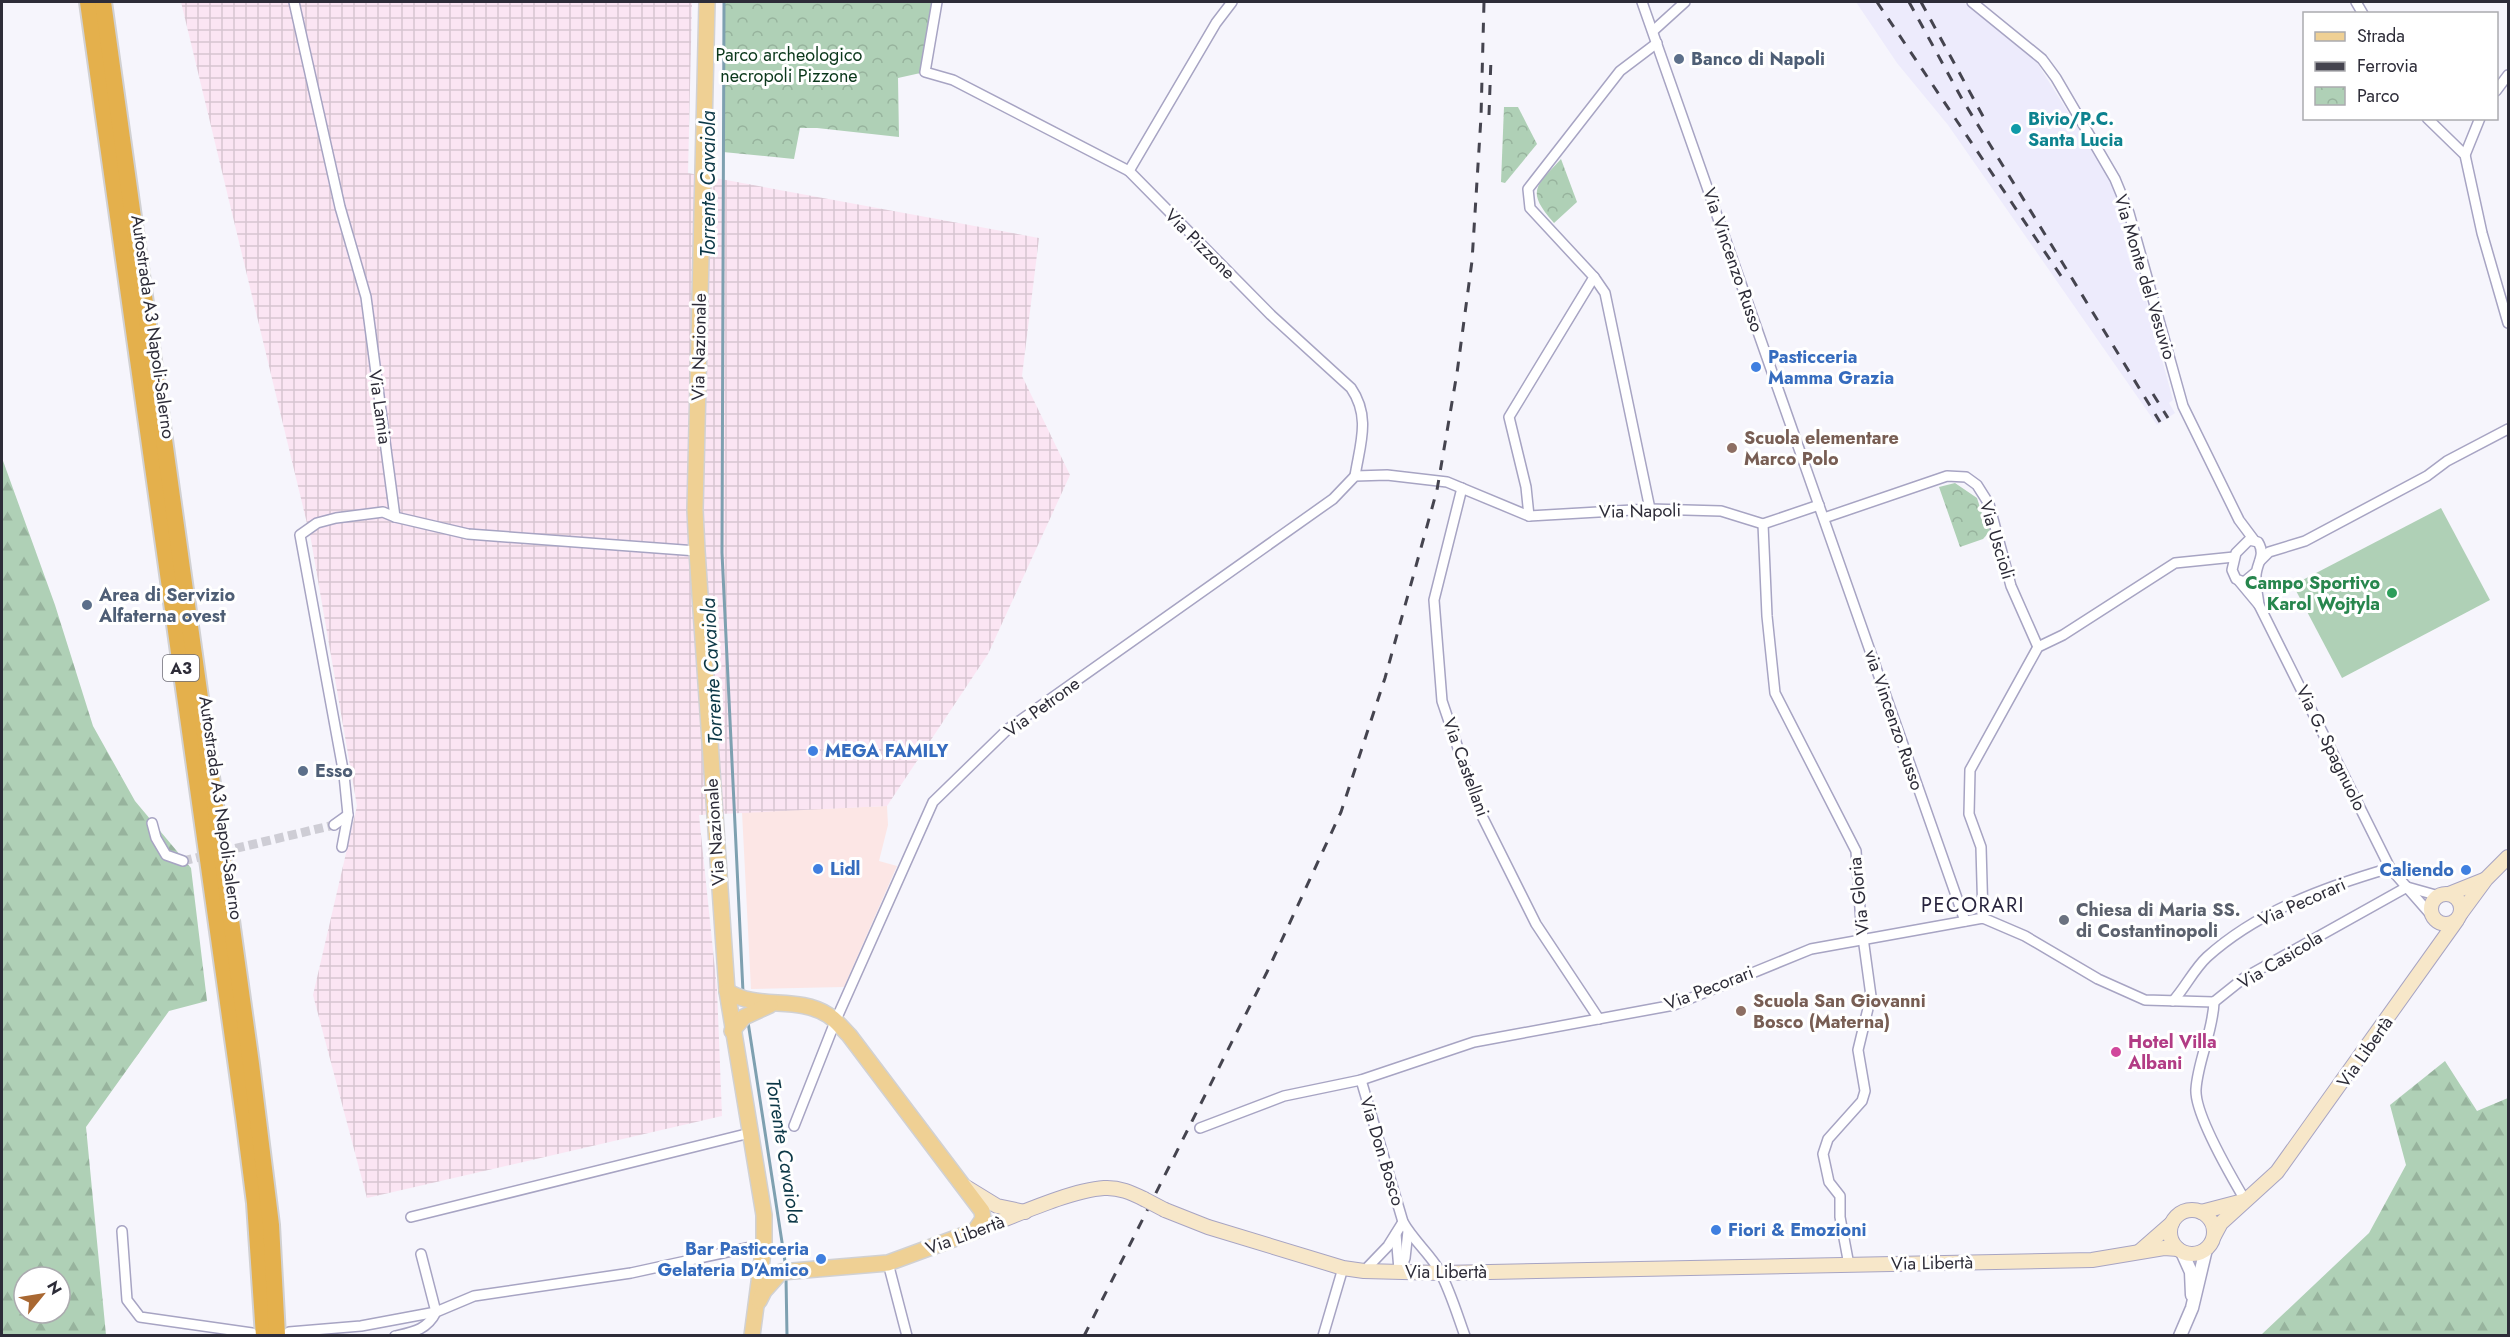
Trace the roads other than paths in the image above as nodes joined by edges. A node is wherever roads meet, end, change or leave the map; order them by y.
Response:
1 (88, 2) edge
2 (103, 2) edge
3 (294, 2) edge
4 (707, 2) edge
5 (937, 2) edge
6 (1232, 2) edge
7 (1642, 2) edge
8 (1685, 2) edge
9 (1972, 2) edge
10 (1653, 31) junction
11 (1657, 44) junction
12 (2508, 75) edge
13 (2498, 88) edge
14 (2429, 120) edge
15 (2479, 120) edge
16 (2465, 155) junction
17 (1129, 171) junction
18 (1594, 277) junction
19 (2508, 323) edge
20 (2508, 429) edge
21 (1354, 476) junction
22 (1462, 488) junction
23 (1819, 505) junction
24 (1650, 510) junction
25 (1529, 516) junction
26 (395, 517) junction
27 (1824, 518) junction
28 (2239, 520) junction
29 (1763, 524) junction
30 (2256, 541) junction
31 (2240, 546) junction
32 (2275, 549) junction
33 (697, 551) junction
34 (2234, 557) junction
35 (2260, 561) junction
36 (2256, 573) junction
37 (2239, 581) junction
38 (2259, 605) junction
39 (2038, 647) junction
40 (348, 815) junction
41 (152, 823) dead end
42 (334, 825) tunnel mouth
43 (342, 847) dead end
44 (2508, 857) edge
45 (183, 861) dead end
46 (2390, 868) junction
47 (2486, 879) junction
48 (2407, 887) junction
49 (2444, 895) junction
50 (2459, 917) junction
51 (1983, 918) junction
52 (2433, 918) junction
53 (1965, 921) junction
54 (1864, 942) junction
55 (2434, 954) junction
56 (727, 991) junction
57 (2173, 1001) junction
58 (2214, 1002) junction
59 (773, 1004) junction
60 (831, 1018) junction
61 (1599, 1019) junction
62 (732, 1031) junction
63 (1361, 1080) junction
64 (794, 1126) dead end
65 (1200, 1128) dead end
66 (750, 1133) junction
67 (960, 1184) junction
68 (2245, 1200) junction
69 (1027, 1212) junction
70 (2201, 1212) junction
71 (411, 1217) dead end
72 (2172, 1222) junction
73 (1406, 1227) junction
74 (122, 1230) dead end
75 (975, 1231) junction
76 (1396, 1233) junction
77 (2214, 1236) junction
78 (764, 1244) junction
79 (2206, 1249) junction
80 (2180, 1250) junction
81 (2139, 1252) junction
82 (421, 1254) dead end
83 (888, 1263) junction
84 (1849, 1265) junction
85 (1344, 1268) junction
86 (1364, 1271) junction
87 (780, 1272) junction
88 (1400, 1272) junction
89 (1441, 1273) junction
90 (757, 1307) junction
91 (2192, 1308) junction
92 (436, 1312) junction
93 (258, 1334) edge
94 (283, 1334) edge
95 (395, 1335) edge
96 (752, 1335) edge
97 (908, 1335) edge
98 (1323, 1335) edge
99 (1465, 1335) edge
100 (2180, 1335) edge

1 - 93 highway, Autostrada A3 Napoli-Salerno / A3
2 - 94 highway, Autostrada A3 Napoli-Salerno / A3
3 - 26 street, Via Lamia
4 - 33 main road, Via Nazionale
5 - 17 street, Via Pizzone
6 - 17 street
7 - 10 street, Via Vincenzo Russo
8 - 10 street
9 - 28 street, Via Monte del Vesuvio
10 - 11 street, Via Vincenzo Russo
11 - 18 street
11 - 23 street, Via Vincenzo Russo
12 - 13 street
14 - 16 street
15 - 16 street
16 - 19 street
17 - 21 street, Via Pizzone
18 - 24 street
18 - 25 street
20 - 32 street
21 - 22 street
21 - 60 street, Via Petrone
22 - 25 street, Via Napoli
22 - 61 street, Via Castellani
23 - 27 street, Via Vincenzo Russo
23 - 29 street
24 - 25 street, Via Napoli
24 - 29 street, Via Napoli
26 - 33 street
26 - 40 street
27 - 39 street, Via Uscioli
27 - 53 street, via Vincenzo Russo
28 - 30 street, Via Monte del Vesuvio
28 - 31 street, Via Monte del Vesuvio
29 - 54 street, Via Gloria
30 - 31 street
30 - 32 street
30 - 35 street
31 - 34 street
32 - 35 street
33 - 56 main road, Via Nazionale
34 - 37 street
34 - 39 street
35 - 36 street
36 - 37 street
36 - 38 street, Via G. Spagnuolo
37 - 38 street, Via G. Spagnuolo
38 - 46 street, Via G. Spagnuolo
39 - 51 street
40 - 42 street
40 - 43 street
41 - 45 street
44 - 47 main road
46 - 48 street, Via G. Spagnuolo
46 - 57 street, Via Pecorari
47 - 49 main road
47 - 50 main road, Via Libertà
48 - 49 street
48 - 52 street, Via G. Spagnuolo
48 - 58 street, Via Casicola
49 - 50 main road
49 - 52 main road
50 - 52 main road
50 - 55 main road, Via Libertà
51 - 53 street, Via Pecorari
51 - 57 street
52 - 55 main road
53 - 54 street, Via Pecorari
54 - 61 street, Via Pecorari
54 - 84 street, Via Gloria
55 - 68 main road, Via Libertà
56 - 59 main road
56 - 62 main road, Via Nazionale
57 - 58 street
58 - 68 street
59 - 60 main road
59 - 62 main road
60 - 64 street, Via Petrone
60 - 67 main road
61 - 63 street, Via Pecorari
62 - 66 main road, Via Nazionale
63 - 65 street, Via Pecorari
63 - 73 street, Via Don Bosco
66 - 71 street
66 - 78 main road, Via Nazionale
67 - 69 main road
67 - 75 main road
68 - 70 main road
68 - 77 main road, Via Libertà
69 - 75 main road, Via Libertà
69 - 85 main road, Via Libertà, bridge
70 - 72 main road
70 - 77 main road
72 - 80 main road
72 - 81 main road
73 - 76 street, Via Don Bosco
73 - 88 street, Via Don Bosco
73 - 89 street, Via Don Bosco
74 - 93 street
75 - 83 main road, Via Libertà
76 - 86 street, Via Don Bosco
76 - 88 street, Via Don Bosco
77 - 79 main road
78 - 87 main road
78 - 90 main road, Via Nazionale
78 - 92 street
79 - 80 main road
79 - 91 street
80 - 81 main road, Via Libertà
80 - 91 street
81 - 84 main road, Via Libertà
82 - 92 street
83 - 87 main road, Via Libertà
83 - 97 street
84 - 89 main road, Via Libertà
85 - 86 main road, Via Libertà
85 - 98 street
86 - 88 main road, Via Libertà
87 - 90 main road
88 - 89 main road, Via Libertà
89 - 99 street, Via Don Bosco
90 - 96 main road, Via Nazionale
91 - 100 street
92 - 94 street
92 - 95 street

